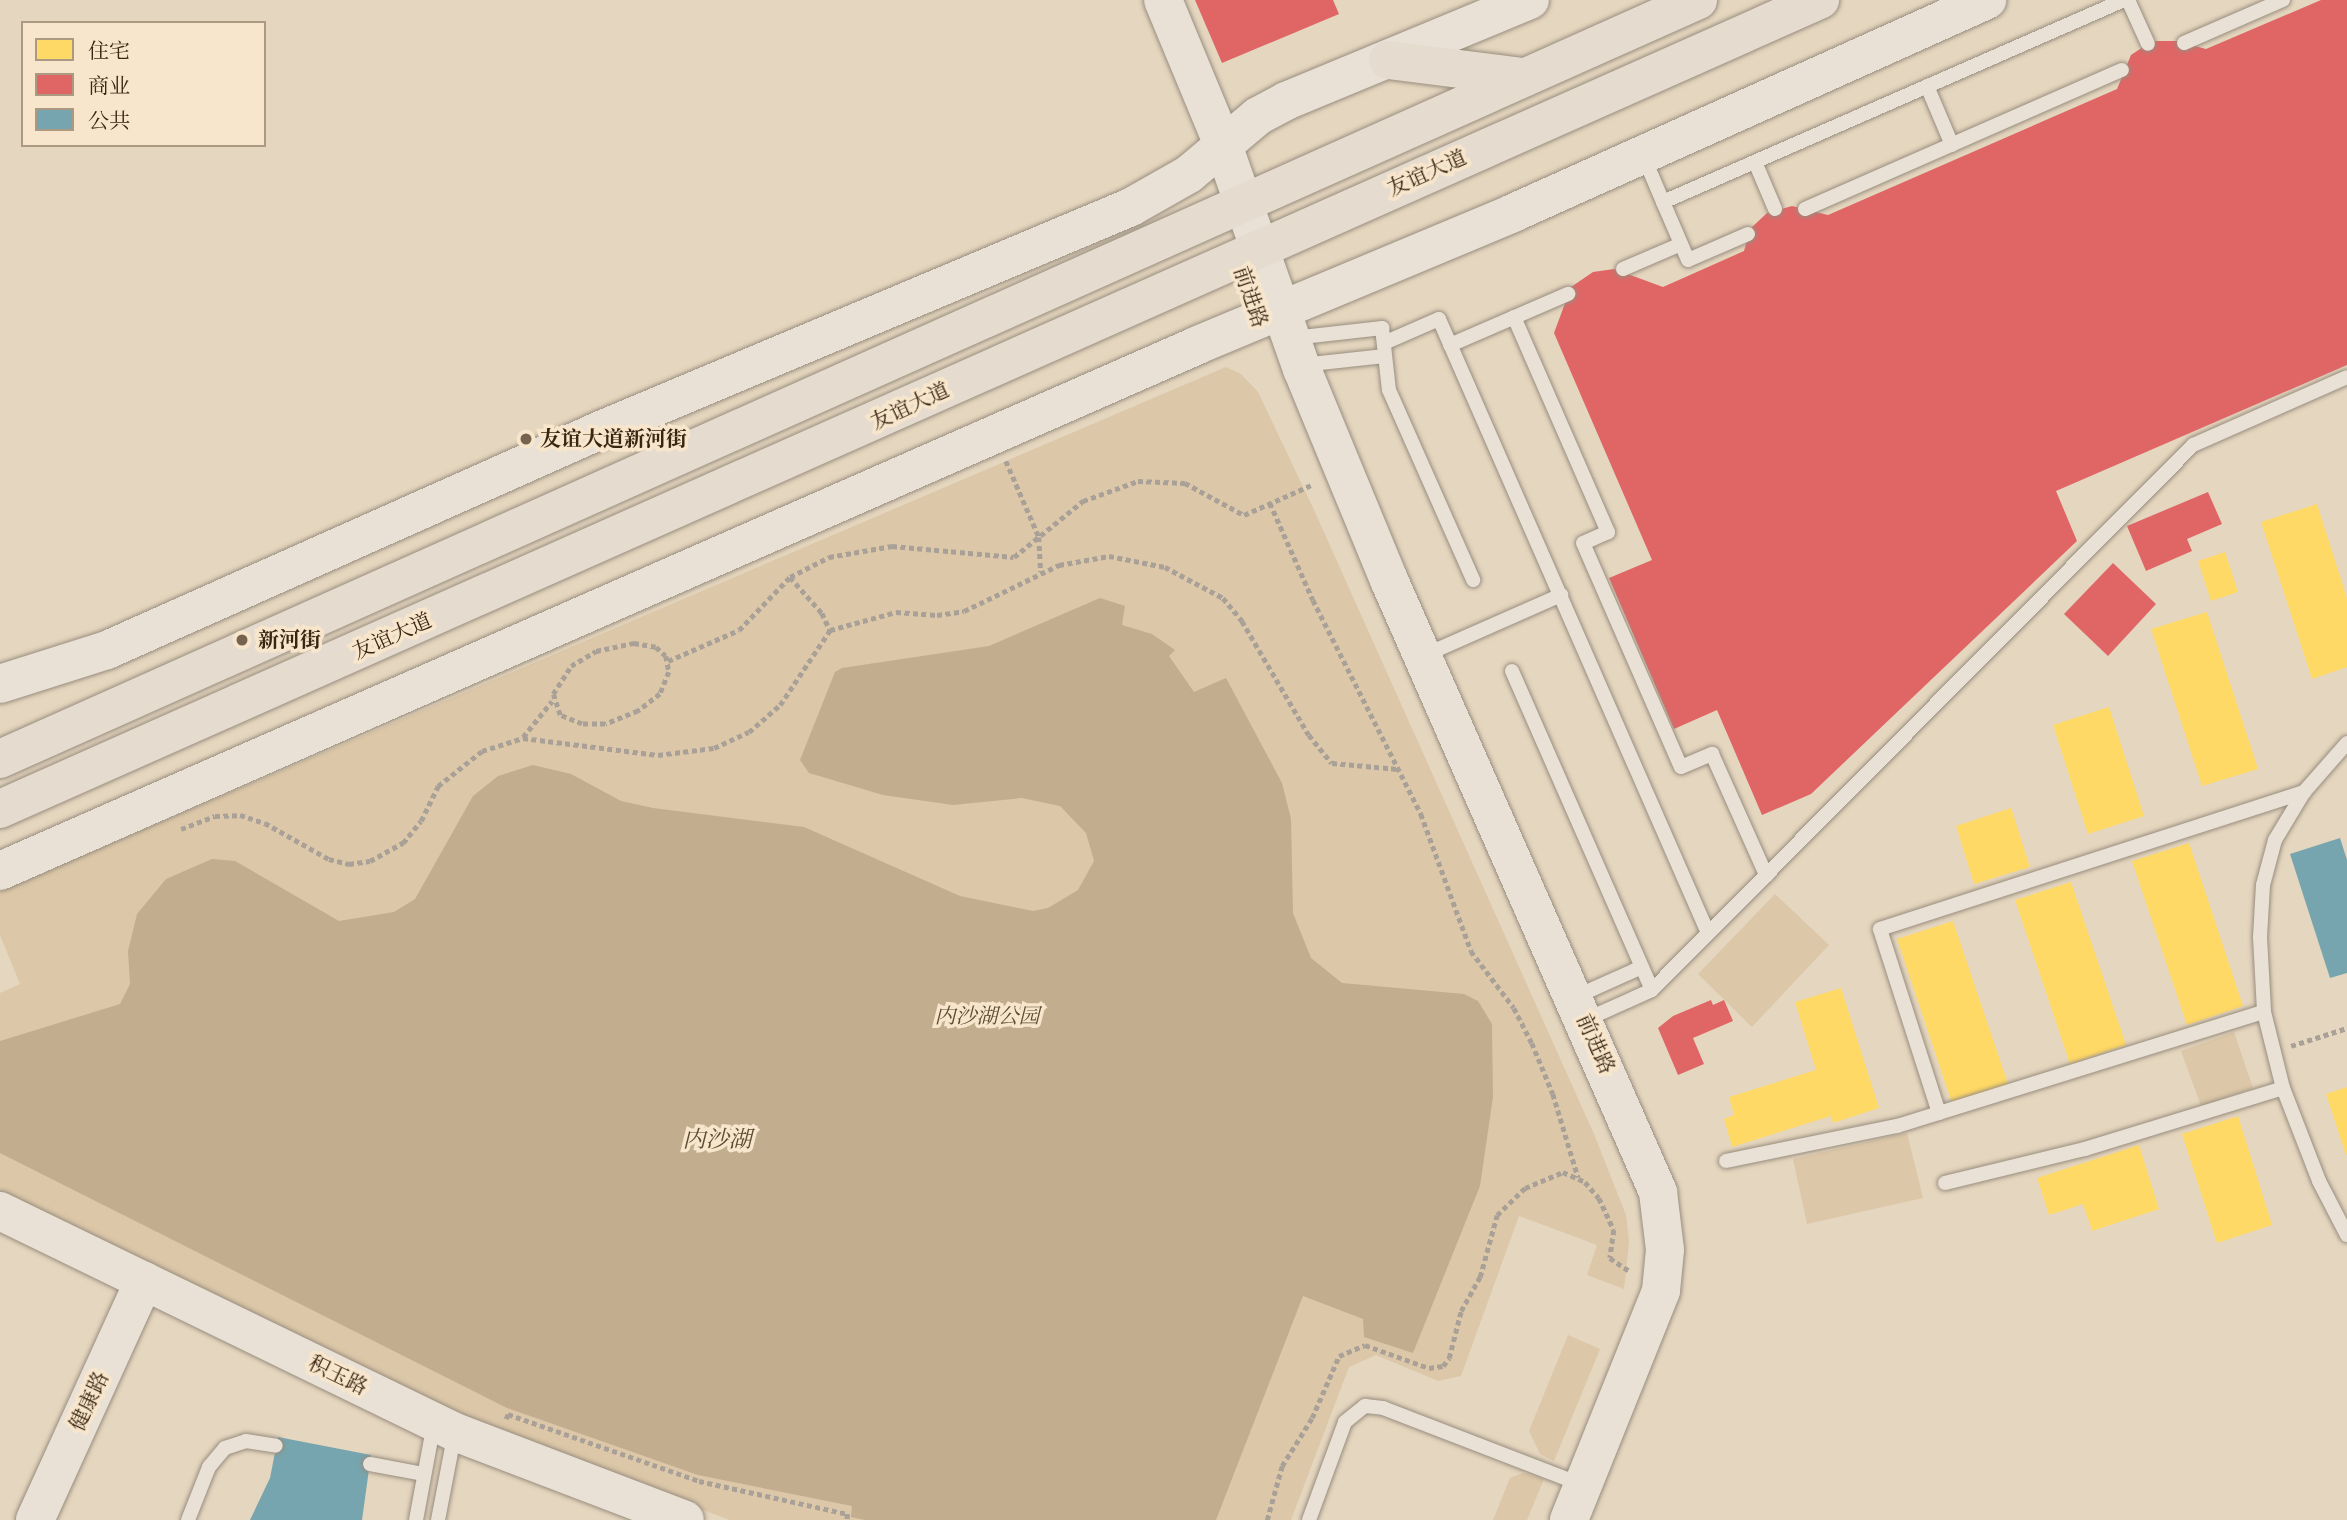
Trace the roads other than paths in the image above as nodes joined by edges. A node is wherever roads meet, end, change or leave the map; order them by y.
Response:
1 (1141, 0) edge
2 (1163, 0) edge
3 (1530, 0) edge
4 (1698, 0) edge
5 (1820, 0) edge
6 (1987, 0) edge
7 (2126, 0) edge
8 (2283, 0) edge
9 (1481, 13) edge
10 (2184, 43) dead end
11 (2148, 44) dead end
12 (1388, 61) junction
13 (2123, 70) dead end
14 (1523, 77) junction
15 (1927, 86) junction
16 (1952, 145) junction
17 (1215, 151) junction
18 (1643, 155) junction
19 (1755, 162) junction
20 (1663, 202) junction
21 (1232, 207) junction
22 (1775, 209) dead end
23 (1805, 209) dead end
24 (1748, 234) dead end
25 (1681, 244) junction
26 (1247, 252) junction
27 (1623, 269) dead end
28 (1567, 294) dead end
29 (1514, 317) junction
30 (1282, 333) junction
31 (1450, 345) junction
32 (1385, 350) junction
33 (2347, 377) edge
34 (1389, 580) junction
35 (1472, 580) dead end
36 (1560, 595) junction
37 (1423, 655) junction
38 (1512, 671) dead end
39 (0, 684) edge
40 (39, 741) junction
41 (2347, 743) edge
42 (0, 748) edge
43 (0, 759) edge
44 (2304, 792) junction
45 (0, 809) edge
46 (0, 871) edge
47 (1766, 875) junction
48 (1709, 933) junction
49 (1642, 968) junction
50 (1652, 990) junction
51 (1580, 1009) junction
52 (2264, 1012) junction
53 (2283, 1088) junction
54 (1939, 1113) junction
55 (1726, 1161) dead end
56 (1945, 1182) dead end
57 (0, 1211) edge
58 (2347, 1235) edge
59 (153, 1286) junction
60 (445, 1427) junction
61 (276, 1446) dead end
62 (370, 1464) dead end
63 (424, 1474) junction
64 (1584, 1485) junction
65 (35, 1520) edge
66 (60, 1520) edge
67 (188, 1520) edge
68 (416, 1520) edge
69 (438, 1520) edge
70 (685, 1520) edge
71 (1308, 1520) edge
72 (1569, 1520) edge

1 - 17 main road, 前进路
2 - 17 main road, 前进路
3 - 9 main road
4 - 14 main road
5 - 26 main road, 友谊大道
6 - 18 main road
7 - 11 lane
7 - 15 lane
8 - 10 lane
9 - 12 main road
12 - 14 main road
12 - 17 main road
13 - 16 lane
14 - 21 main road
15 - 16 lane
15 - 19 lane
16 - 23 lane
17 - 21 main road, 前进路
17 - 39 main road
18 - 20 lane
18 - 30 main road
19 - 20 lane
19 - 22 lane
20 - 25 lane
21 - 26 main road, 前进路
21 - 40 main road
24 - 25 lane
25 - 27 lane
26 - 30 main road, 前进路
26 - 45 main road, 友谊大道
28 - 29 lane
29 - 31 lane
29 - 47 lane
30 - 32 lane
30 - 32 lane
30 - 34 main road, 前进路
30 - 34 main road, 前进路
30 - 46 main road
31 - 32 lane
31 - 36 lane
32 - 35 lane
33 - 47 lane
34 - 37 main road, 前进路
36 - 37 lane
36 - 48 lane
37 - 51 main road, 前进路
38 - 49 lane
40 - 42 main road
40 - 43 main road
41 - 44 lane
44 - 52 lane
44 - 54 lane
47 - 48 lane
48 - 50 lane
49 - 50 lane
49 - 51 lane
50 - 51 lane
51 - 64 main road, 前进路
52 - 53 lane
52 - 54 lane
53 - 56 lane
53 - 58 lane
54 - 55 lane
57 - 59 main road, 积玉路
59 - 60 main road, 积玉路
59 - 65 main road, 健康路
59 - 66 main road, 健康路
60 - 63 lane
60 - 69 lane
60 - 70 main road, 积玉路
61 - 67 lane
62 - 63 lane
63 - 68 lane
64 - 71 lane
64 - 72 main road, 前进路

